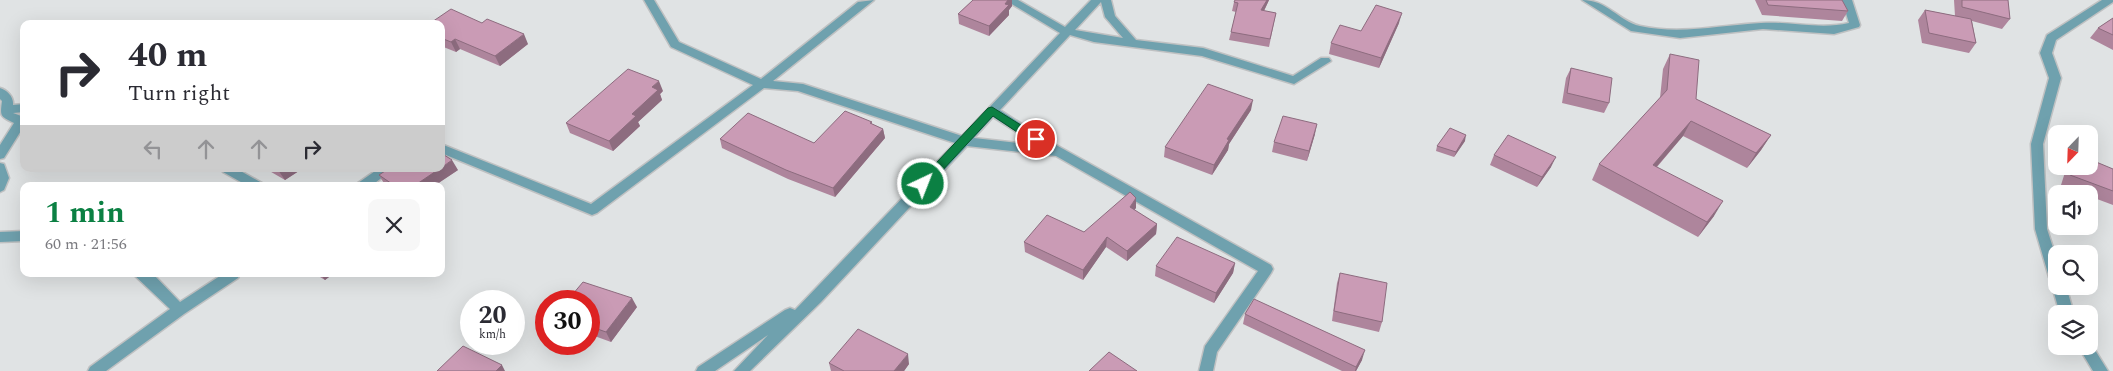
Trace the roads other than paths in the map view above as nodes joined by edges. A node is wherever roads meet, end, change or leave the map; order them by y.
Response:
1 (649, 0) edge
2 (869, 0) edge
3 (1010, 0) edge
4 (1097, 0) edge
5 (1106, 0) edge
6 (1587, 0) edge
7 (1847, 0) edge
8 (2109, 0) edge
9 (1067, 31) junction
10 (1133, 43) junction
11 (1326, 61) dead end
12 (762, 84) junction
13 (0, 92) edge
14 (20, 108) edge
15 (7, 109) junction
16 (992, 111) junction
17 (20, 121) edge
18 (20, 123) edge
19 (963, 141) junction
20 (445, 150) edge
21 (1059, 152) junction
22 (0, 154) edge
23 (0, 167) edge
24 (232, 172) edge
25 (383, 172) edge
26 (251, 182) edge
27 (368, 182) edge
28 (0, 187) edge
29 (20, 236) edge
30 (0, 237) edge
31 (2048, 251) edge
32 (146, 277) edge
33 (228, 277) edge
34 (816, 298) junction
35 (179, 310) junction
36 (2091, 355) edge
37 (95, 371) edge
38 (703, 371) edge
39 (740, 371) edge
40 (1206, 371) edge
41 (2101, 371) edge

1 - 12 street
2 - 12 street
3 - 9 street
4 - 9 street
5 - 10 street
6 - 7 street
8 - 31 street
9 - 10 street
9 - 16 street
10 - 11 street
12 - 19 street
12 - 20 street
13 - 15 street
14 - 15 street
15 - 17 street
16 - 19 street
16 - 21 street
18 - 22 street
19 - 21 street
19 - 34 street
21 - 40 street
23 - 28 street
24 - 26 street
25 - 27 street
29 - 30 street
32 - 35 street
33 - 35 street
34 - 38 street
34 - 39 street
35 - 37 street
36 - 41 street

